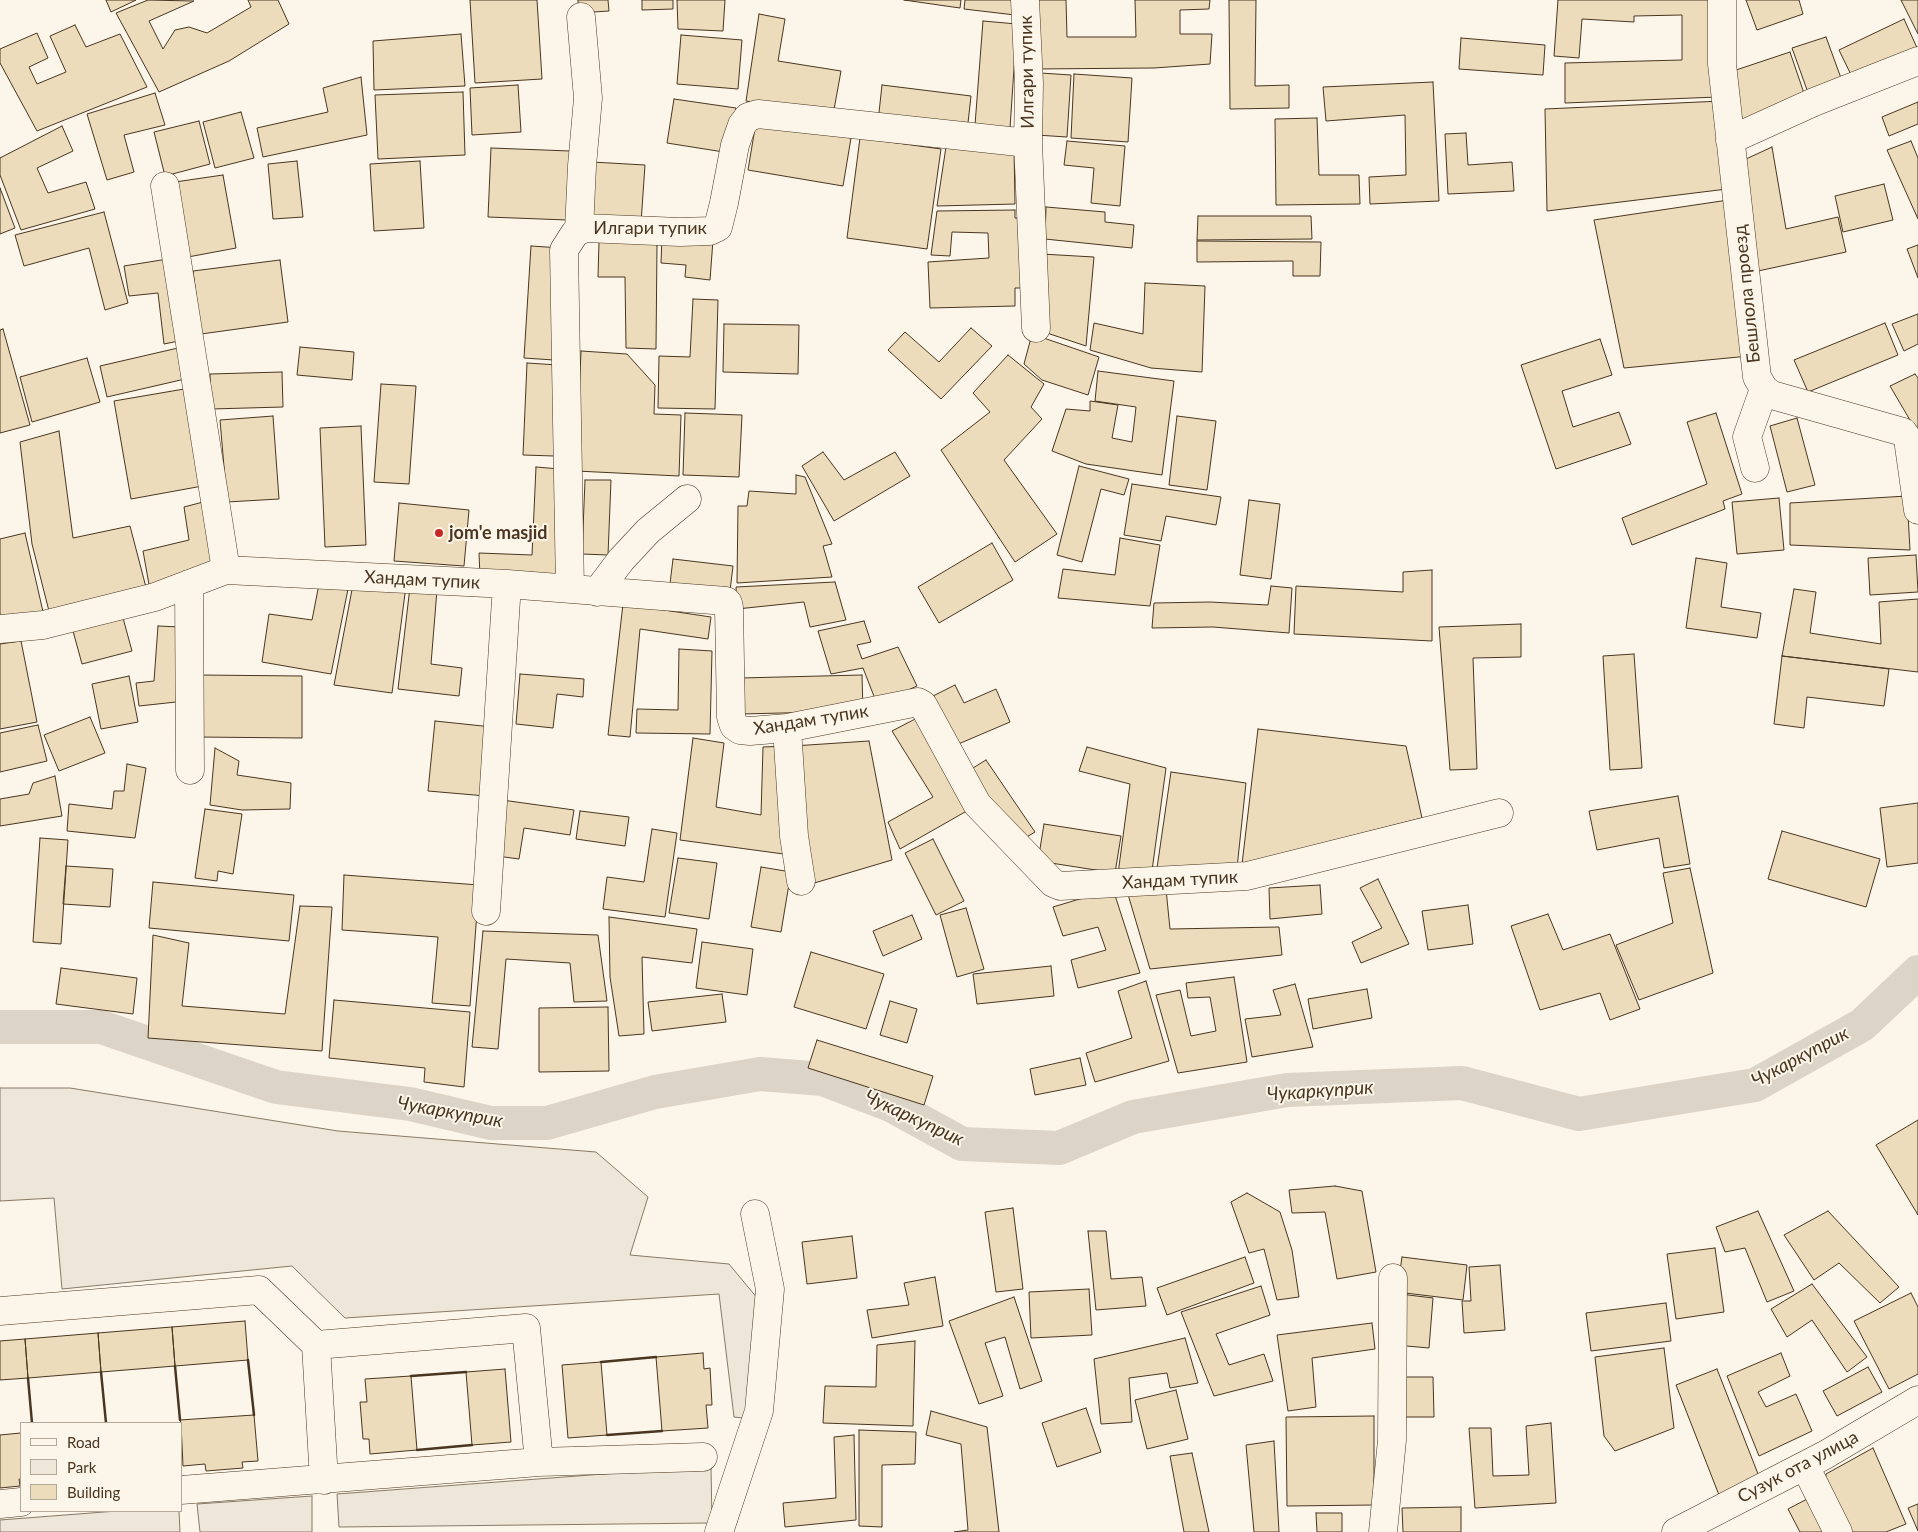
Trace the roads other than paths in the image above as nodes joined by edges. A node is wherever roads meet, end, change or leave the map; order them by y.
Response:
1 (1025, 0) edge
2 (1722, 0) edge
3 (581, 17) dead end
4 (1918, 61) edge
5 (1730, 140) junction
6 (1028, 143) junction
7 (165, 186) dead end
8 (579, 230) junction
9 (1036, 328) dead end
10 (1764, 389) junction
11 (1755, 468) dead end
12 (687, 500) dead end
13 (1918, 510) edge
14 (226, 570) junction
15 (189, 584) junction
16 (507, 584) junction
17 (570, 589) junction
18 (596, 592) junction
19 (0, 629) edge
20 (787, 728) junction
21 (190, 770) dead end
22 (1499, 814) dead end
23 (802, 882) dead end
24 (486, 911) dead end
25 (754, 1214) dead end
26 (1393, 1278) dead end
27 (0, 1311) edge
28 (316, 1345) junction
29 (1918, 1400) edge
30 (703, 1457) dead end
31 (539, 1462) junction
32 (1806, 1466) junction
33 (324, 1480) junction
34 (182, 1490) edge
35 (20, 1502) edge
36 (0, 1504) edge
37 (719, 1532) edge
38 (1383, 1532) edge
39 (1676, 1532) edge
40 (1838, 1532) edge

1 - 6 street, Илгари тупик
2 - 5 street, Бешлола проезд
3 - 8 street
4 - 5 street
5 - 10 street, Бешлола проезд
6 - 8 street, Илгари тупик
6 - 9 street, Илгари тупик
7 - 14 street
8 - 17 street, Илгари тупик
10 - 11 street
10 - 13 street
12 - 18 street
14 - 15 street, Хандам тупик
14 - 16 street, Хандам тупик
15 - 19 street, Хандам тупик
15 - 21 street
16 - 17 street, Хандам тупик
16 - 24 street
17 - 18 street, Хандам тупик
18 - 20 street, Хандам тупик
20 - 22 street, Хандам тупик
20 - 23 street
25 - 37 street
26 - 38 street
27 - 28 street
28 - 31 street
28 - 33 street
29 - 32 street, Сузук ота улица
30 - 31 street
31 - 33 street
32 - 39 street, Сузук ота улица
32 - 40 street
33 - 34 street
35 - 36 street

